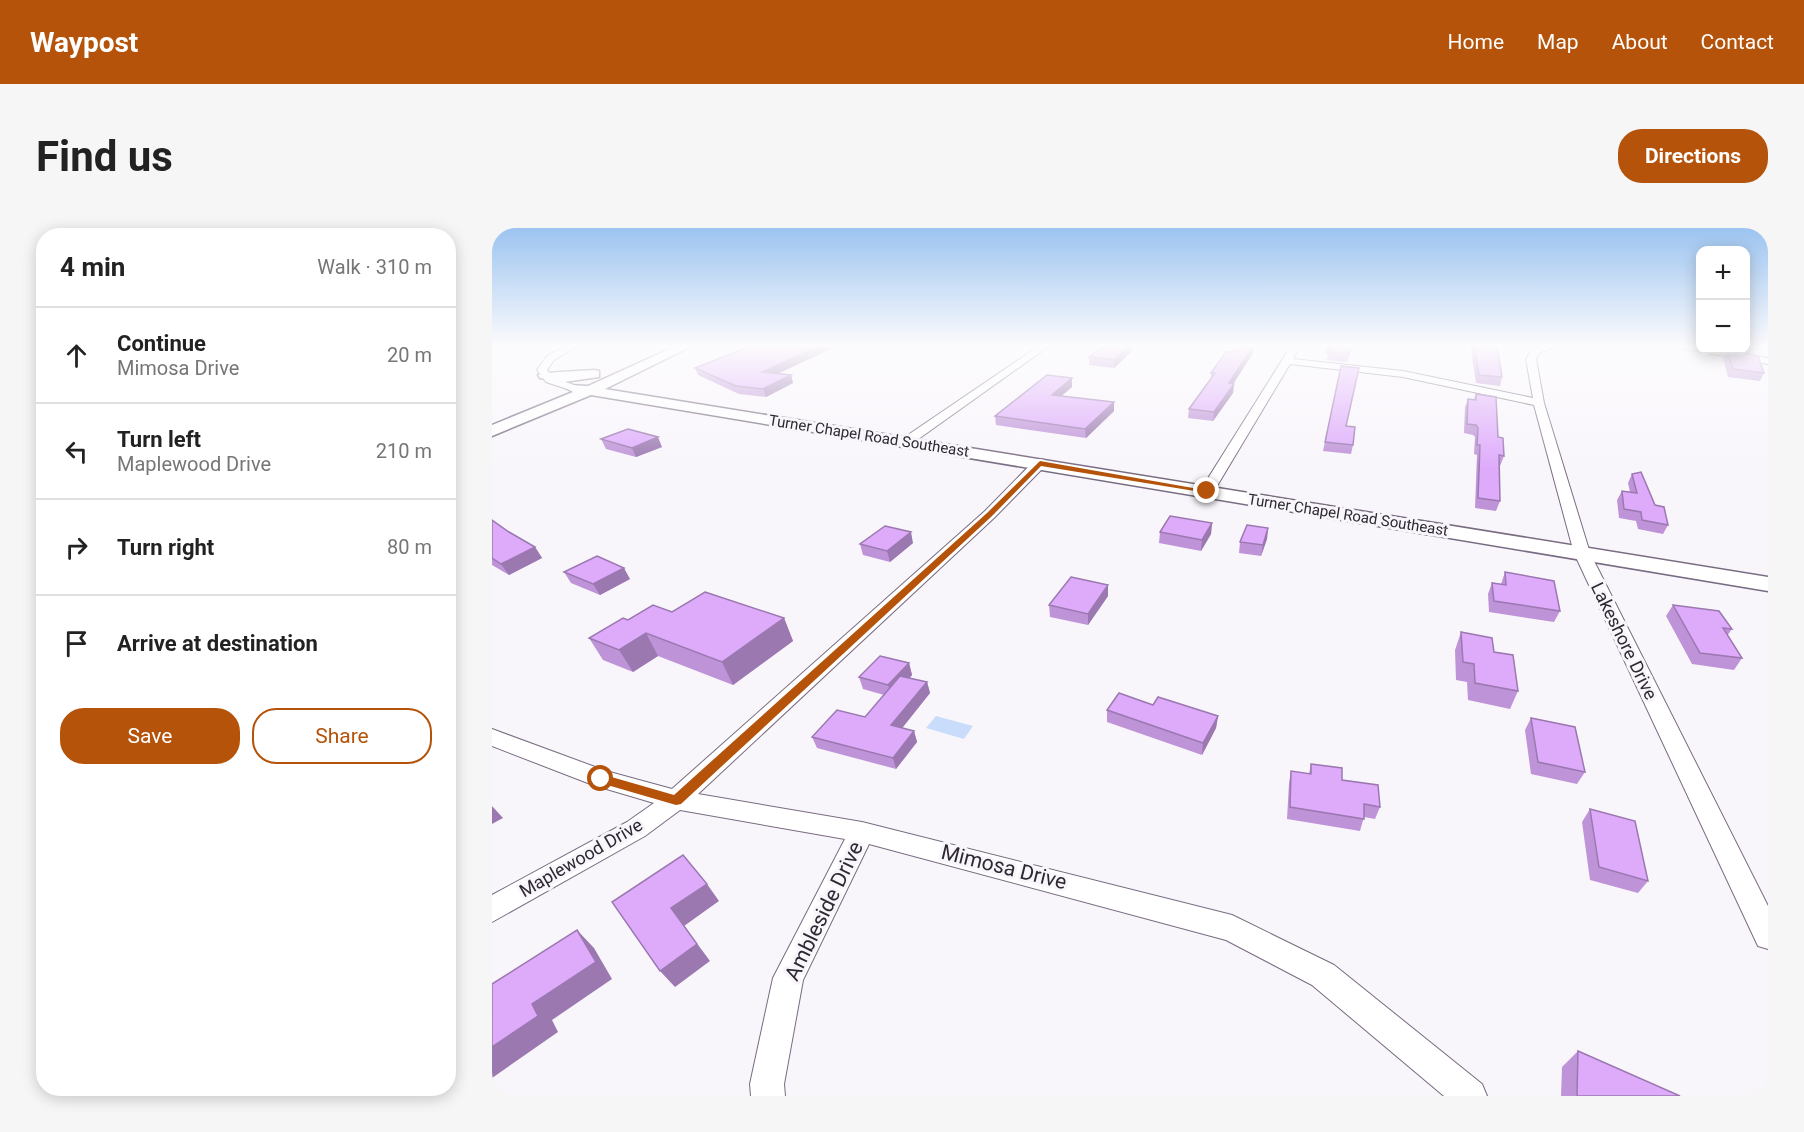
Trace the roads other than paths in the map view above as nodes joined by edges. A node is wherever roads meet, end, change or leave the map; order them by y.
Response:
1 (570, 387) edge
2 (586, 387) edge
3 (588, 387) edge
4 (986, 387) edge
5 (1270, 387) edge
6 (1462, 387) edge
7 (1536, 387) edge
8 (582, 389) junction
9 (616, 395) junction
10 (1539, 403) junction
11 (549, 408) junction
12 (492, 420) edge
13 (492, 431) edge
14 (906, 441) junction
15 (1040, 463) junction
16 (1207, 491) junction
17 (1581, 553) junction
18 (1768, 584) edge
19 (492, 737) edge
20 (676, 800) junction
21 (862, 832) junction
22 (492, 909) edge
23 (1768, 936) edge
24 (768, 1096) edge
25 (1470, 1096) edge

1 - 8 street
2 - 8 street
3 - 8 street
4 - 14 street
5 - 16 street
6 - 10 street
7 - 10 street, Lakeshore Drive
8 - 9 street, Turner Chapel Road Southeast
8 - 11 street
8 - 12 street
9 - 11 street
9 - 14 street, Turner Chapel Road Southeast
10 - 17 street, Lakeshore Drive
11 - 13 street
14 - 15 street, Turner Chapel Road Southeast
15 - 16 street, Turner Chapel Road Southeast
15 - 20 street, Maplewood Drive
16 - 17 street, Turner Chapel Road Southeast
17 - 18 street, Turner Chapel Road Southeast
17 - 23 street, Lakeshore Drive
19 - 20 street, Mimosa Drive
20 - 21 street, Mimosa Drive
20 - 22 street, Maplewood Drive
21 - 24 street, Ambleside Drive
21 - 25 street, Mimosa Drive

